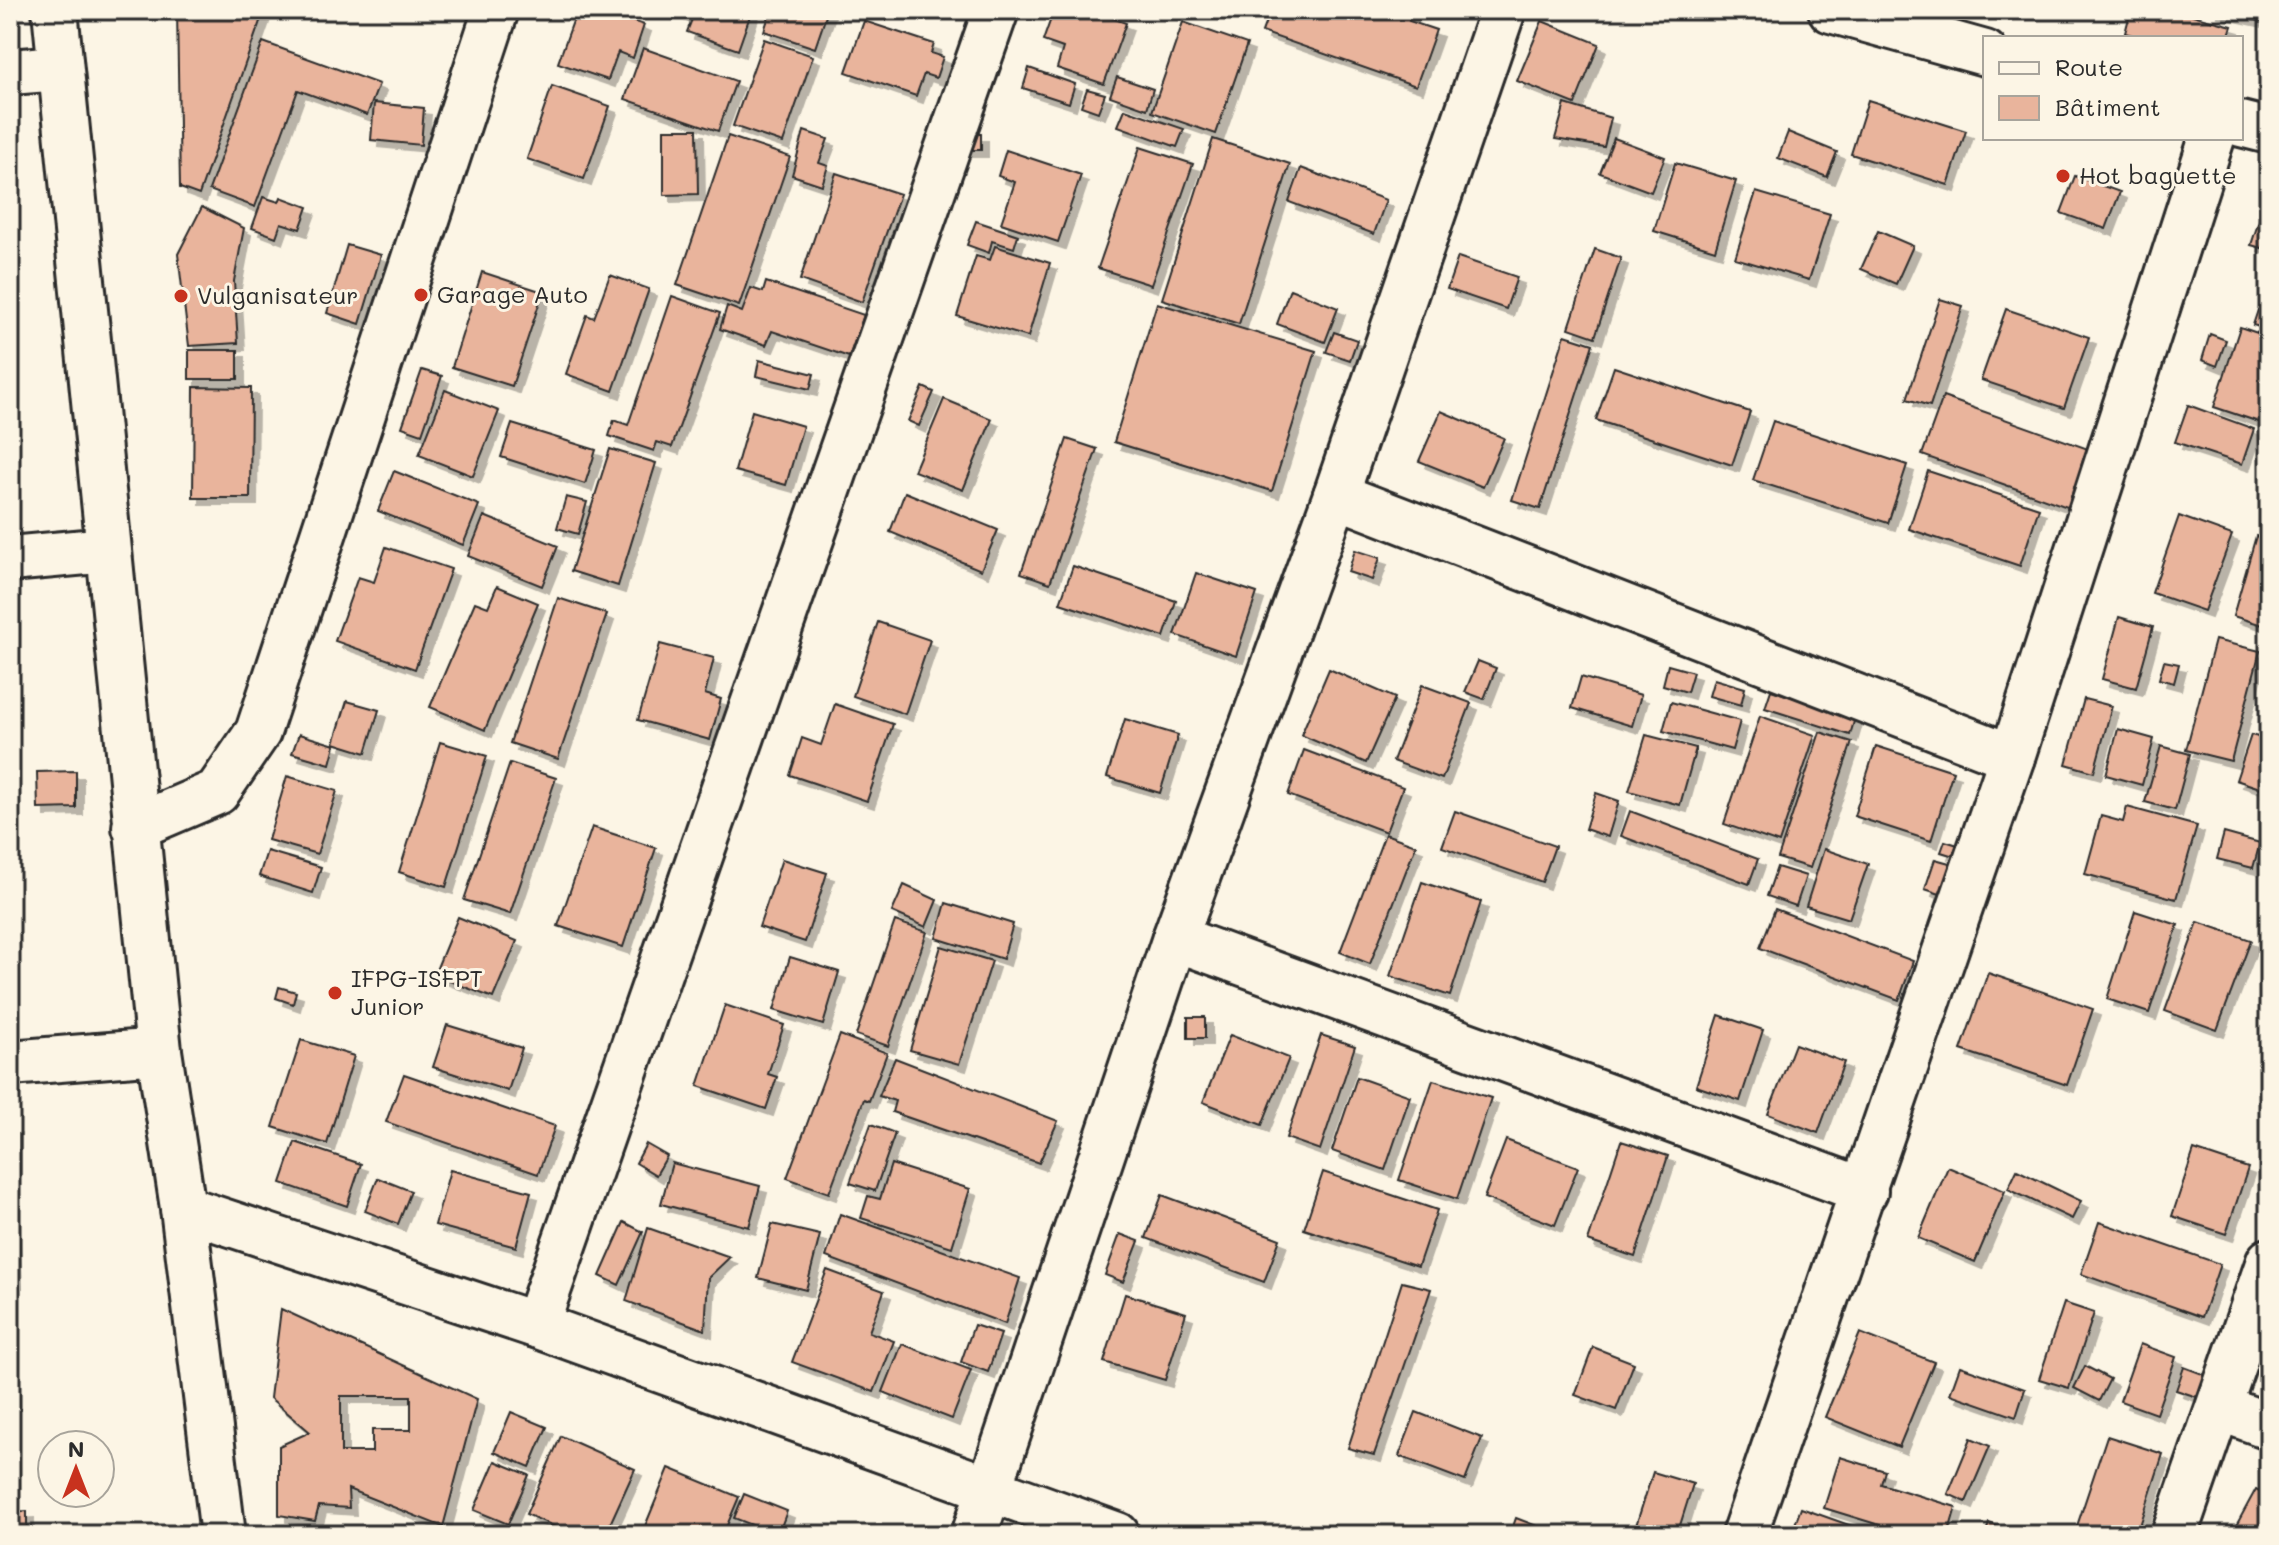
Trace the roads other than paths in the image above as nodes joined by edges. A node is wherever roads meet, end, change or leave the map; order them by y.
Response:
1 (55, 10) edge
2 (496, 10) edge
3 (996, 10) edge
4 (1503, 10) edge
5 (1831, 10) edge
6 (1983, 52) edge
7 (60, 68) junction
8 (10, 72) edge
9 (2243, 124) edge
10 (2269, 131) edge
11 (2211, 140) edge
12 (1336, 495) junction
13 (108, 550) junction
14 (10, 559) edge
15 (2012, 757) junction
16 (135, 827) junction
17 (1175, 938) junction
18 (159, 1051) junction
19 (10, 1063) edge
20 (1865, 1191) junction
21 (183, 1208) junction
22 (2269, 1261) edge
23 (536, 1325) junction
24 (2220, 1408) junction
25 (2269, 1426) edge
26 (990, 1488) junction
27 (223, 1535) edge
28 (974, 1535) edge
29 (1117, 1535) edge
30 (1744, 1535) edge
31 (2174, 1535) edge

1 - 7 street
2 - 16 street
3 - 23 street
4 - 12 street
5 - 6 street
7 - 8 street
7 - 13 street
9 - 10 street
11 - 15 street
12 - 15 street
12 - 17 street
13 - 14 street
13 - 16 street
15 - 20 street
16 - 18 street
17 - 20 street
17 - 26 street
18 - 19 street
18 - 21 street
20 - 30 street
21 - 23 street
21 - 27 street
22 - 24 street
23 - 26 street
24 - 25 street
24 - 31 street
26 - 28 street
26 - 29 street

